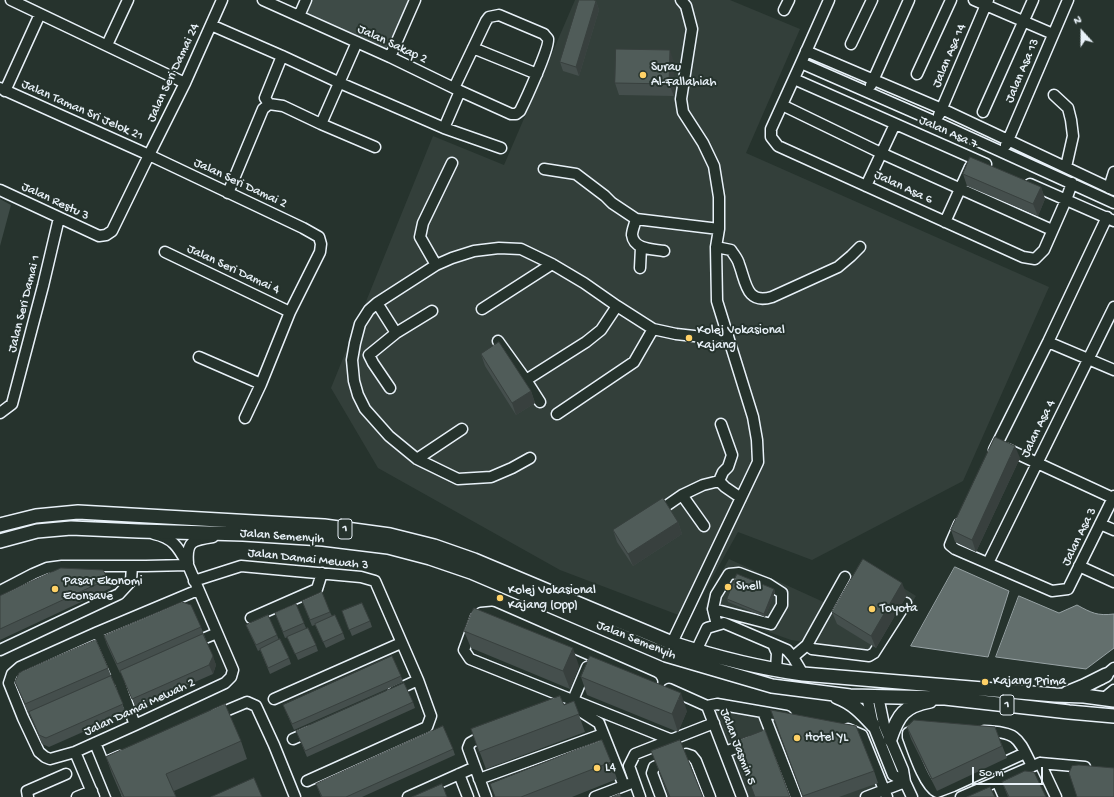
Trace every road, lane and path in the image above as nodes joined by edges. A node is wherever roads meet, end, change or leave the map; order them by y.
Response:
1 (11, 0) edge
2 (128, 0) edge
3 (222, 0) edge
4 (263, 0) edge
5 (306, 0) edge
6 (415, 0) edge
7 (681, 0) edge
8 (789, 0) edge
9 (829, 0) edge
10 (872, 0) edge
11 (909, 0) edge
12 (951, 0) edge
13 (974, 0) edge
14 (1033, 0) edge
15 (1068, 0) edge
16 (987, 3) edge
17 (784, 10) dead end
18 (40, 14) junction
19 (299, 16) junction
20 (1024, 22) junction
21 (211, 25) junction
22 (1053, 34) junction
23 (357, 42) junction
24 (851, 44) dead end
25 (107, 45) junction
26 (473, 48) junction
27 (806, 51) junction
28 (282, 56) junction
29 (390, 57) junction
30 (801, 63) junction
31 (536, 74) junction
32 (917, 74) dead end
33 (794, 79) junction
34 (874, 79) junction
35 (186, 83) junction
36 (340, 83) junction
37 (3, 90) edge
38 (457, 90) junction
39 (868, 92) junction
40 (1054, 95) dead end
41 (268, 104) junction
42 (782, 105) junction
43 (942, 109) junction
44 (984, 112) dead end
45 (936, 122) junction
46 (321, 124) junction
47 (895, 124) junction
48 (444, 128) junction
49 (1008, 140) junction
50 (375, 147) dead end
51 (501, 148) dead end
52 (1002, 152) junction
53 (881, 153) junction
54 (150, 156) junction
55 (974, 159) junction
56 (452, 163) dead end
57 (1066, 167) junction
58 (995, 168) edge
59 (544, 169) dead end
60 (1114, 172) edge
61 (1023, 181) edge
62 (1072, 184) junction
63 (866, 186) junction
64 (960, 189) junction
65 (1111, 189) edge
66 (0, 190) edge
67 (228, 192) junction
68 (1066, 200) junction
69 (1114, 203) edge
70 (59, 218) junction
71 (636, 219) junction
72 (1110, 219) edge
73 (945, 222) junction
74 (719, 229) junction
75 (1052, 230) junction
76 (99, 236) joint
77 (641, 247) junction
78 (860, 247) dead end
79 (716, 248) junction
80 (664, 251) dead end
81 (165, 252) dead end
82 (552, 264) junction
83 (436, 265) junction
84 (640, 268) dead end
85 (377, 303) junction
86 (617, 306) junction
87 (1114, 307) edge
88 (482, 309) dead end
89 (432, 311) dead end
90 (290, 312) junction
91 (653, 329) junction
92 (396, 333) junction
93 (728, 335) junction
94 (498, 341) edge
95 (1048, 342) junction
96 (199, 357) dead end
97 (1088, 359) junction
98 (1114, 370) edge
99 (526, 380) junction
100 (261, 384) junction
101 (390, 388) dead end
102 (540, 402) dead end
103 (0, 413) edge
104 (557, 414) dead end
105 (245, 418) dead end
106 (721, 424) dead end
107 (462, 429) dead end
108 (996, 444) junction
109 (530, 458) dead end
110 (990, 458) edge
111 (417, 459) junction
112 (1037, 463) junction
113 (720, 481) junction
114 (682, 495) junction
115 (1114, 497) edge
116 (740, 498) junction
117 (964, 512) edge
118 (651, 516) edge
119 (1100, 524) junction
120 (0, 525) edge
121 (704, 526) dead end
122 (1114, 530) edge
123 (139, 531) junction
124 (243, 534) junction
125 (0, 541) edge
126 (988, 563) junction
127 (188, 565) junction
128 (132, 566) junction
129 (1079, 566) junction
130 (322, 573) junction
131 (845, 577) dead end
132 (1114, 582) edge
133 (196, 586) junction
134 (0, 591) edge
135 (906, 603) dead end
136 (713, 609) junction
137 (251, 618) dead end
138 (717, 625) junction
139 (98, 632) junction
140 (217, 633) junction
141 (402, 643) junction
142 (672, 643) junction
143 (773, 644) junction
144 (807, 645) junction
145 (182, 649) edge
146 (0, 650) edge
147 (696, 651) junction
148 (592, 655) junction
149 (666, 655) junction
150 (793, 657) junction
151 (139, 668) edge
152 (776, 670) junction
153 (1110, 672) edge
154 (803, 674) junction
155 (118, 678) junction
156 (857, 678) junction
157 (418, 680) junction
158 (895, 681) junction
159 (89, 690) edge
160 (1114, 690) edge
161 (821, 692) junction
162 (873, 694) junction
163 (1055, 695) junction
164 (383, 696) edge
165 (945, 698) junction
166 (274, 699) dead end
167 (573, 700) junction
168 (1098, 700) edge
169 (707, 706) junction
170 (560, 707) edge
171 (763, 712) junction
172 (1069, 712) junction
173 (1113, 716) edge
174 (793, 717) edge
175 (204, 720) edge
176 (714, 723) junction
177 (839, 724) edge
178 (135, 725) junction
179 (873, 725) junction
180 (321, 726) edge
181 (934, 730) edge
182 (495, 731) edge
183 (971, 731) edge
184 (603, 734) junction
185 (765, 737) junction
186 (293, 739) dead end
187 (890, 739) junction
188 (672, 740) junction
189 (95, 743) junction
190 (132, 751) edge
191 (75, 752) junction
192 (725, 752) junction
193 (1025, 753) junction
194 (50, 759) joint
195 (104, 763) junction
196 (1036, 764) junction
197 (475, 767) junction
198 (1092, 768) edge
199 (66, 774) dead end
200 (459, 774) junction
201 (479, 779) junction
202 (307, 781) dead end
203 (997, 781) junction
204 (634, 782) junction
205 (905, 782) junction
206 (624, 786) junction
207 (93, 794) edge
208 (885, 794) edge
209 (28, 797) edge
210 (77, 797) edge
211 (117, 797) edge
212 (295, 797) edge
213 (408, 797) edge
214 (468, 797) edge
215 (486, 797) edge
216 (595, 797) edge
217 (640, 797) edge
218 (661, 797) edge
219 (710, 797) edge
220 (742, 797) edge
221 (796, 797) edge
222 (866, 797) edge
223 (912, 797) edge
224 (961, 797) edge
225 (1004, 797) edge
226 (1056, 797) edge

1 - 18 street
2 - 25 street
3 - 21 street, Jalan Seri Damai 24
4 - 19 street, Jalan Sakap 2
5 - 19 street
6 - 29 street
7 - 74 street
8 - 17 street
9 - 27 street
10 - 24 street
11 - 34 street
12 - 32 street
13 - 16 street
14 - 20 street
15 - 22 street, Jalan Asa 13
16 - 20 street
16 - 43 street, Jalan Asa 14
18 - 25 street
18 - 37 street
19 - 23 street, Jalan Sakap 2
20 - 22 street
20 - 44 street
21 - 28 street
21 - 35 street, Jalan Seri Damai 24
22 - 49 street, Jalan Asa 13
23 - 29 street, Jalan Sakap 2
23 - 36 street
25 - 35 street
26 - 31 street
26 - 31 street
26 - 38 street
27 - 30 street
27 - 34 street, Jalan Asa 7
28 - 36 street
28 - 41 street
29 - 38 street, Jalan Sakap 2
30 - 33 street
30 - 39 street, Jalan Asa 7
31 - 38 street, Jalan Sakap 2
33 - 42 street
33 - 47 street, Jalan Asa 7
34 - 39 street
34 - 43 street, Jalan Asa 7
35 - 54 street, Jalan Seri Damai 24
36 - 46 street
36 - 48 street
37 - 54 street, Jalan Taman Sri Jelok 21
38 - 48 street
39 - 45 street, Jalan Asa 7
40 - 57 street
41 - 46 street
41 - 67 street
42 - 53 street
42 - 63 street, Jalan Asa 6
43 - 45 street, Jalan Asa 14
43 - 49 street, Jalan Asa 7
45 - 52 street, Jalan Asa 7
46 - 50 street
47 - 53 street
47 - 55 street, Jalan Asa 7
48 - 51 street
49 - 52 street, Jalan Asa 13
49 - 57 street, Jalan Asa 7
52 - 62 street, Jalan Asa 7
53 - 63 street
53 - 64 street
54 - 67 street, Jalan Seri Damai 2
54 - 76 street, Jalan Taman Sri Jelok 21
55 - 58 street, Jalan Asa 7
55 - 64 street
56 - 83 street
57 - 65 street, Jalan Asa 7
59 - 71 street
60 - 65 street
61 - 68 street
62 - 68 street
62 - 69 street, Jalan Asa 7
63 - 73 street, Jalan Asa 6
64 - 73 street
64 - 75 street
66 - 70 street, Jalan Restu 3
67 - 90 street, Jalan Seri Damai 2
68 - 72 street
68 - 75 street
70 - 76 street, Jalan Restu 3
70 - 103 street, Jalan Seri Damai 1
71 - 74 street
71 - 77 street
72 - 95 street
73 - 75 street, Jalan Asa 6
74 - 79 street
77 - 80 street
77 - 84 street
78 - 79 street
79 - 93 street
81 - 90 street, Jalan Seri Damai 4
82 - 83 street
82 - 86 street
82 - 88 street
83 - 85 street
85 - 92 street
85 - 111 street
86 - 91 street
86 - 99 street
87 - 97 street, Jalan Asa 4
89 - 92 street
90 - 100 street
91 - 93 street
91 - 104 street
92 - 101 street
93 - 116 street
94 - 99 street
95 - 97 street
95 - 108 street
96 - 100 street
97 - 98 street
97 - 112 street, Jalan Asa 4
99 - 102 street
100 - 105 street
106 - 113 street
107 - 111 street
108 - 110 street
108 - 112 street
109 - 111 street
112 - 115 street
112 - 126 street, Jalan Asa 4
113 - 114 street
113 - 116 street
114 - 118 street
114 - 121 street
115 - 119 street, Jalan Asa 3
116 - 142 street
117 - 126 street
119 - 122 street
119 - 129 street, Jalan Asa 3
120 - 142 main road, Jalan Semenyih / 1
123 - 124 main road, Jalan Semenyih / 1
123 - 125 main road, Jalan Semenyih / 1
123 - 127 street
124 - 127 street
124 - 149 main road, Jalan Semenyih / 1
126 - 129 street, Jalan Asa 3
127 - 128 street
127 - 133 street
128 - 134 street
128 - 146 street
129 - 132 street
130 - 133 street, Jalan Damai Mewah 3
130 - 137 street
130 - 141 street, Jalan Damai Mewah 3
131 - 144 street
133 - 139 street, Jalan Damai Mewah 3
133 - 140 street
135 - 144 street
136 - 136 street
136 - 138 street
138 - 143 street
138 - 147 street
139 - 155 street
139 - 194 street, Jalan Damai Mewah 3
140 - 145 street
140 - 178 street, Jalan Damai Mewah 2
141 - 157 street
141 - 166 street
142 - 147 main road, Jalan Semenyih / 1
142 - 149 street
143 - 150 street
143 - 152 street
144 - 150 street
147 - 152 main road, Jalan Semenyih / 1
148 - 167 street
148 - 167 street
148 - 169 street
149 - 161 main road, Jalan Semenyih / 1
150 - 154 street
151 - 155 street
152 - 154 main road, Jalan Semenyih / 1
153 - 163 main road
153 - 168 street
154 - 156 main road, Jalan Semenyih / 1
155 - 159 street
155 - 178 street
156 - 158 main road, Jalan Semenyih / 1
156 - 162 main road
157 - 164 street
157 - 202 street
158 - 162 main road
158 - 163 main road, Jalan Semenyih / 1
160 - 168 street
161 - 162 main road, Jalan Semenyih / 1
161 - 179 main road
162 - 165 main road, Jalan Semenyih / 1
162 - 179 street
162 - 187 street
163 - 168 main road, Jalan Semenyih / 1
165 - 172 main road, Jalan Semenyih / 1
165 - 187 main road
167 - 188 street
168 - 172 main road
168 - 173 main road
169 - 171 street
169 - 176 street, Jalan Jasmin 5
170 - 184 street
171 - 174 street
171 - 185 street
172 - 173 main road, Jalan Semenyih / 1
175 - 212 street
176 - 188 street
176 - 192 street, Jalan Jasmin 5
177 - 208 street
178 - 189 street, Jalan Damai Mewah 2
179 - 205 street
180 - 186 street
181 - 193 street
182 - 197 street
183 - 193 street
184 - 201 street
184 - 206 street
185 - 192 street
185 - 221 street
187 - 205 street
188 - 204 street
189 - 191 street, Jalan Damai Mewah 2
189 - 195 street
190 - 195 street
191 - 194 street, Jalan Damai Mewah 2
191 - 207 street
192 - 220 street, Jalan Jasmin 5
193 - 196 street
195 - 211 street
196 - 198 street
196 - 203 street
196 - 226 street
197 - 200 street
197 - 201 street
199 - 209 street
200 - 213 street
200 - 214 street
201 - 215 street
203 - 224 street
203 - 225 street
204 - 206 street
204 - 217 street
205 - 208 street
205 - 223 street
206 - 216 street
207 - 210 street
208 - 222 street
218 - 219 street

